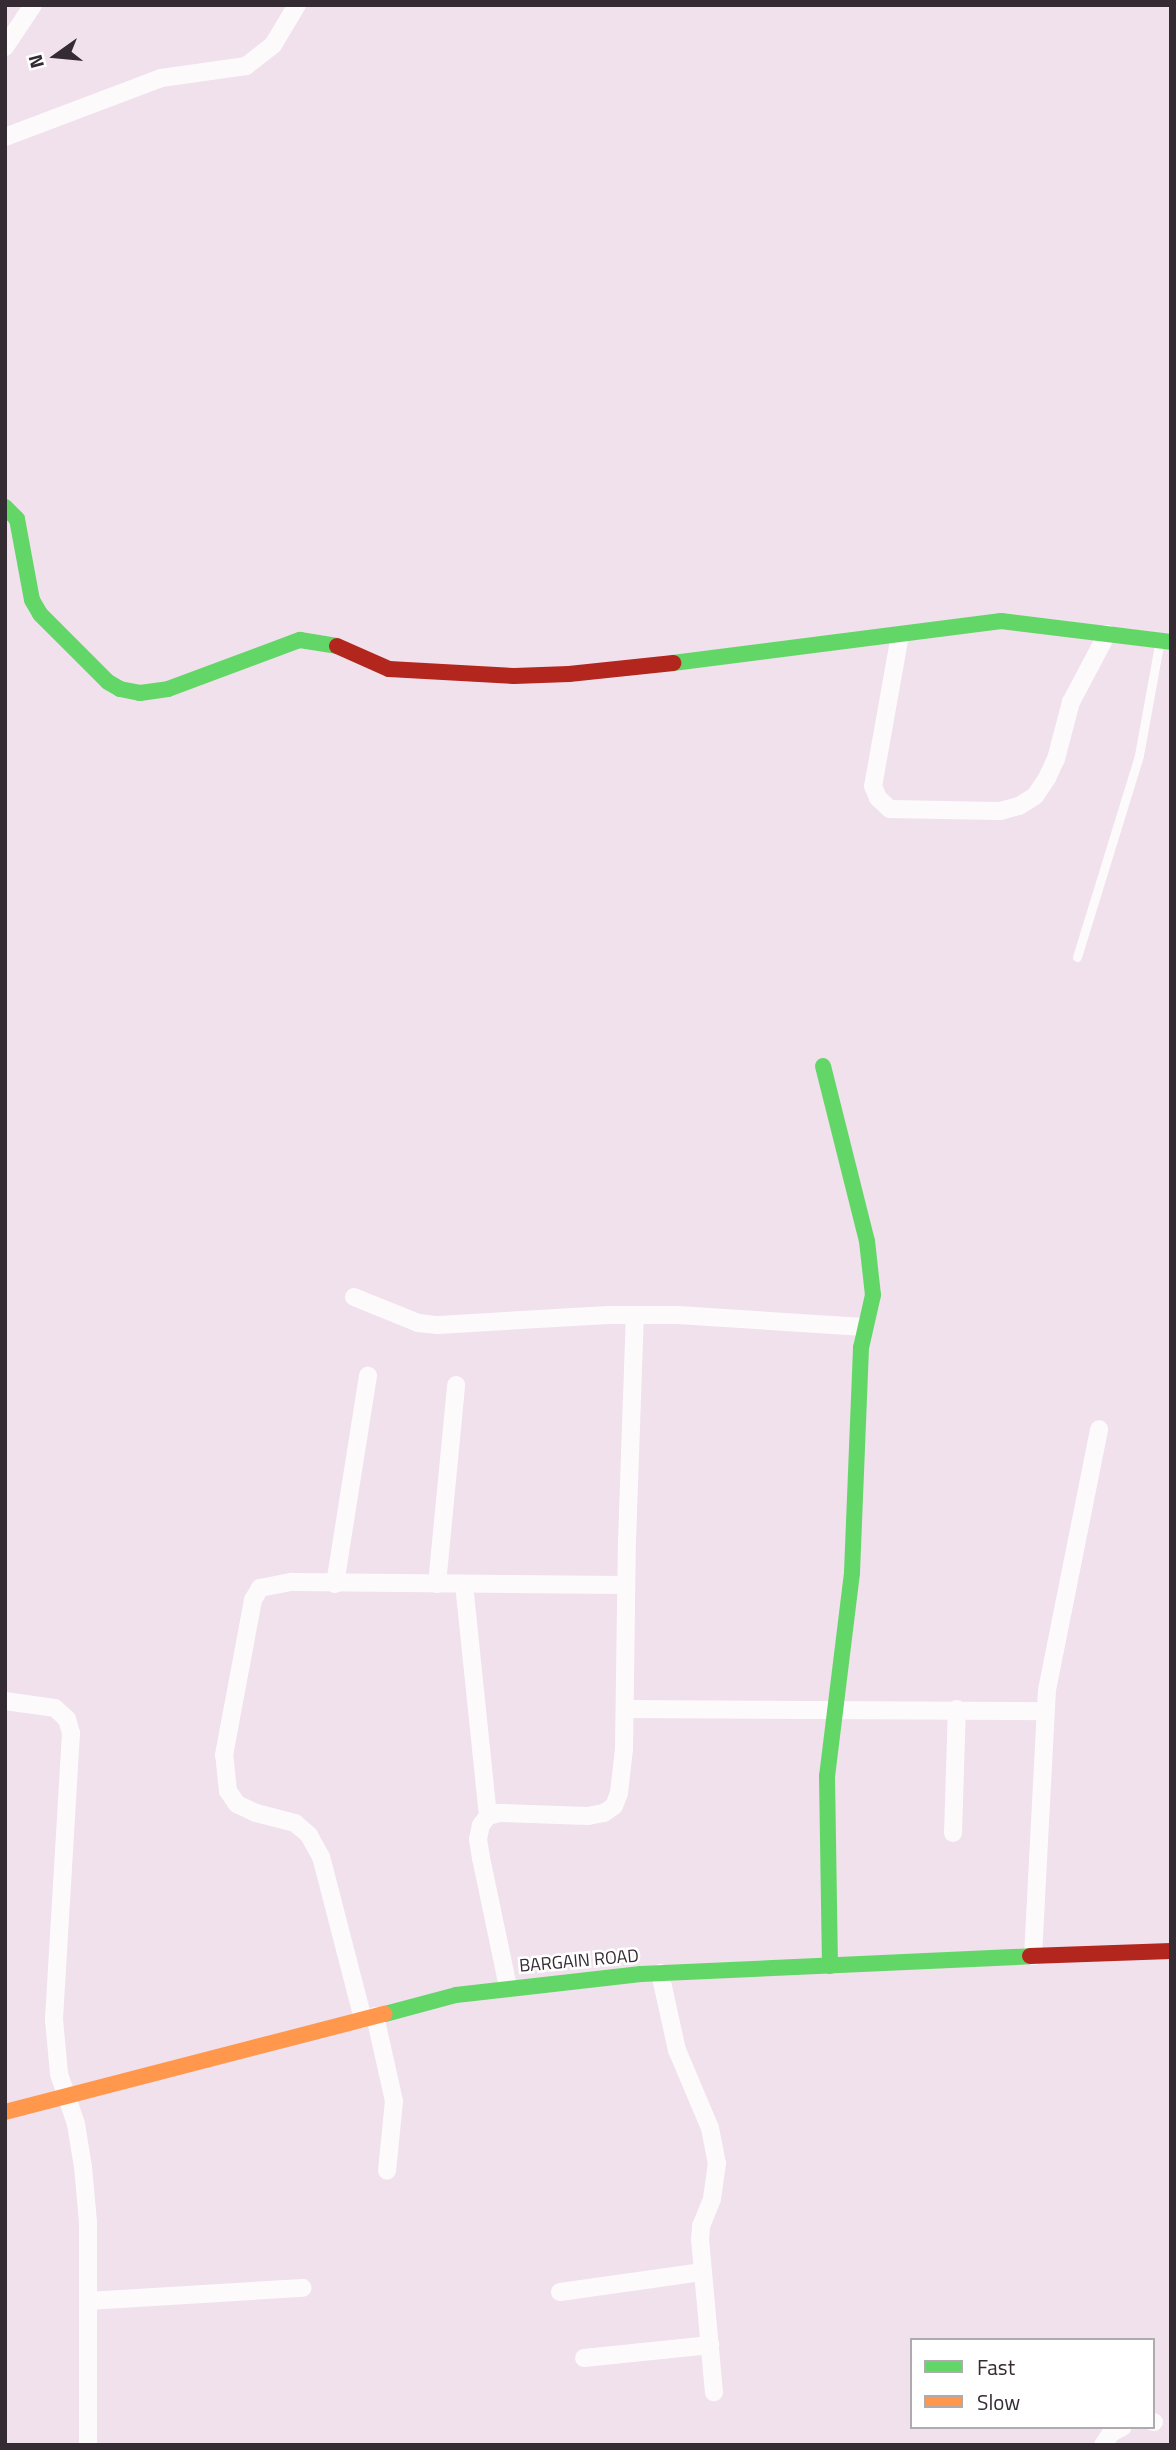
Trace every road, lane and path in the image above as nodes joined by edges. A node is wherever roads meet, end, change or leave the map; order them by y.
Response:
1 (297, 5) edge
2 (29, 7) edge
3 (5, 47) edge
4 (5, 137) edge
5 (5, 507) edge
6 (1108, 634) junction
7 (900, 635) junction
8 (1165, 641) edge
9 (1077, 957) dead end
10 (823, 1066) dead end
11 (354, 1297) dead end
12 (635, 1316) junction
13 (864, 1327) junction
14 (368, 1376) dead end
15 (456, 1385) dead end
16 (1099, 1429) dead end
17 (335, 1584) junction
18 (438, 1584) junction
19 (464, 1584) junction
20 (626, 1585) junction
21 (5, 1701) edge
22 (837, 1708) junction
23 (625, 1709) junction
24 (957, 1709) junction
25 (1045, 1711) junction
26 (488, 1816) junction
27 (953, 1833) dead end
28 (1171, 1951) edge
29 (1032, 1956) junction
30 (830, 1966) junction
31 (660, 1973) junction
32 (508, 1987) junction
33 (369, 2018) junction
34 (68, 2096) junction
35 (5, 2112) edge
36 (387, 2171) dead end
37 (703, 2272) junction
38 (303, 2288) dead end
39 (560, 2292) dead end
40 (88, 2301) junction
41 (710, 2345) junction
42 (584, 2358) dead end
43 (714, 2392) dead end
44 (1119, 2429) edge
45 (88, 2445) edge
46 (1103, 2445) edge

1 - 4 street
2 - 3 street
5 - 7 street
6 - 7 street
6 - 7 street
6 - 8 street
8 - 9 lane
10 - 13 street
11 - 12 street
12 - 13 street
12 - 20 street
13 - 22 street
14 - 17 street
15 - 18 street
16 - 25 street
17 - 18 street
17 - 33 street
18 - 19 street
19 - 20 street
19 - 26 street
20 - 23 street
21 - 34 street
22 - 23 street
22 - 24 street
22 - 30 street
23 - 26 street
24 - 25 street
24 - 27 street
25 - 29 street
26 - 32 street
28 - 29 street, BARGAIN ROAD
29 - 30 street, BARGAIN ROAD
30 - 31 street, BARGAIN ROAD
31 - 32 street, BARGAIN ROAD
31 - 37 street
32 - 33 street, BARGAIN ROAD
33 - 34 street, BARGAIN ROAD
33 - 36 street
34 - 35 street, BARGAIN ROAD
34 - 40 street
37 - 39 street
37 - 41 street
38 - 40 street
40 - 45 street
41 - 42 street
41 - 43 street
44 - 46 street

